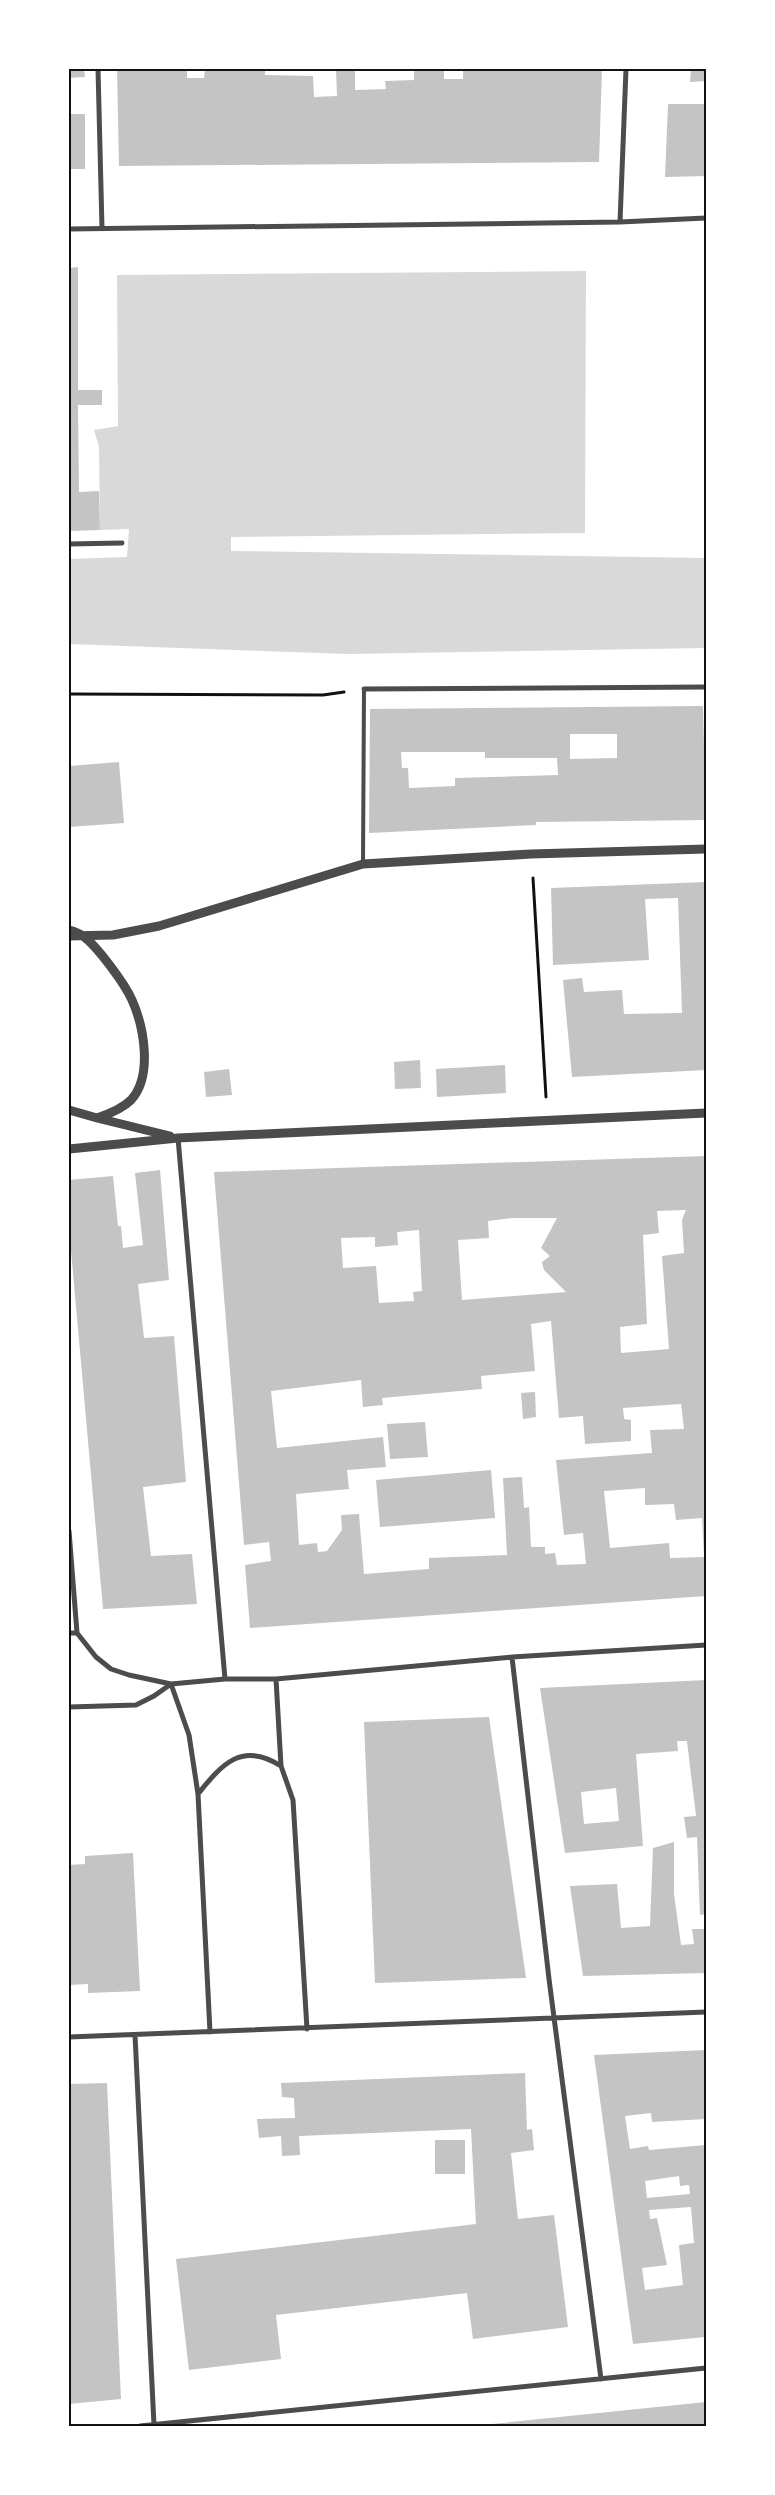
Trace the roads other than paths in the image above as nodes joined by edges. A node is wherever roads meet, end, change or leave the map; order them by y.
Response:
1 (98, 69) edge
2 (626, 69) edge
3 (706, 218) edge
4 (620, 222) junction
5 (102, 228) junction
6 (69, 229) edge
7 (122, 543) dead end
8 (69, 544) edge
9 (706, 687) edge
10 (364, 690) joint
11 (706, 849) edge
12 (363, 864) junction
13 (69, 930) edge
14 (69, 936) edge
15 (83, 936) junction
16 (69, 1110) edge
17 (706, 1113) edge
18 (97, 1118) junction
19 (178, 1138) junction
20 (69, 1149) edge
21 (69, 1531) edge
22 (69, 1633) edge
23 (77, 1633) junction
24 (706, 1645) edge
25 (512, 1657) junction
26 (224, 1679) junction
27 (276, 1679) junction
28 (171, 1684) junction
29 (69, 1708) edge
30 (281, 1766) junction
31 (198, 1794) junction
32 (706, 2012) edge
33 (554, 2018) junction
34 (308, 2029) junction
35 (210, 2032) junction
36 (135, 2035) junction
37 (69, 2037) edge
38 (706, 2368) edge
39 (601, 2379) junction
40 (154, 2425) junction
41 (172, 2425) edge
42 (140, 2426) edge

1 - 5 street
2 - 4 street
3 - 4 street
4 - 5 street
5 - 6 street
7 - 8 street
9 - 10 street
10 - 12 lane
11 - 12 street
12 - 15 street
13 - 15 street
14 - 15 street
15 - 18 street
16 - 18 street
17 - 19 street
18 - 19 street
19 - 20 street
19 - 26 street
21 - 23 street
22 - 23 street
23 - 28 street
24 - 25 street
25 - 27 street
25 - 33 street
26 - 27 street
26 - 28 street
27 - 30 street
28 - 29 street
28 - 31 street
30 - 31 street
30 - 34 street
31 - 35 street
32 - 33 street
33 - 34 street
33 - 39 street
34 - 35 street
35 - 36 street
36 - 37 street
36 - 40 street
38 - 39 street
39 - 41 street
40 - 41 street
40 - 42 street

